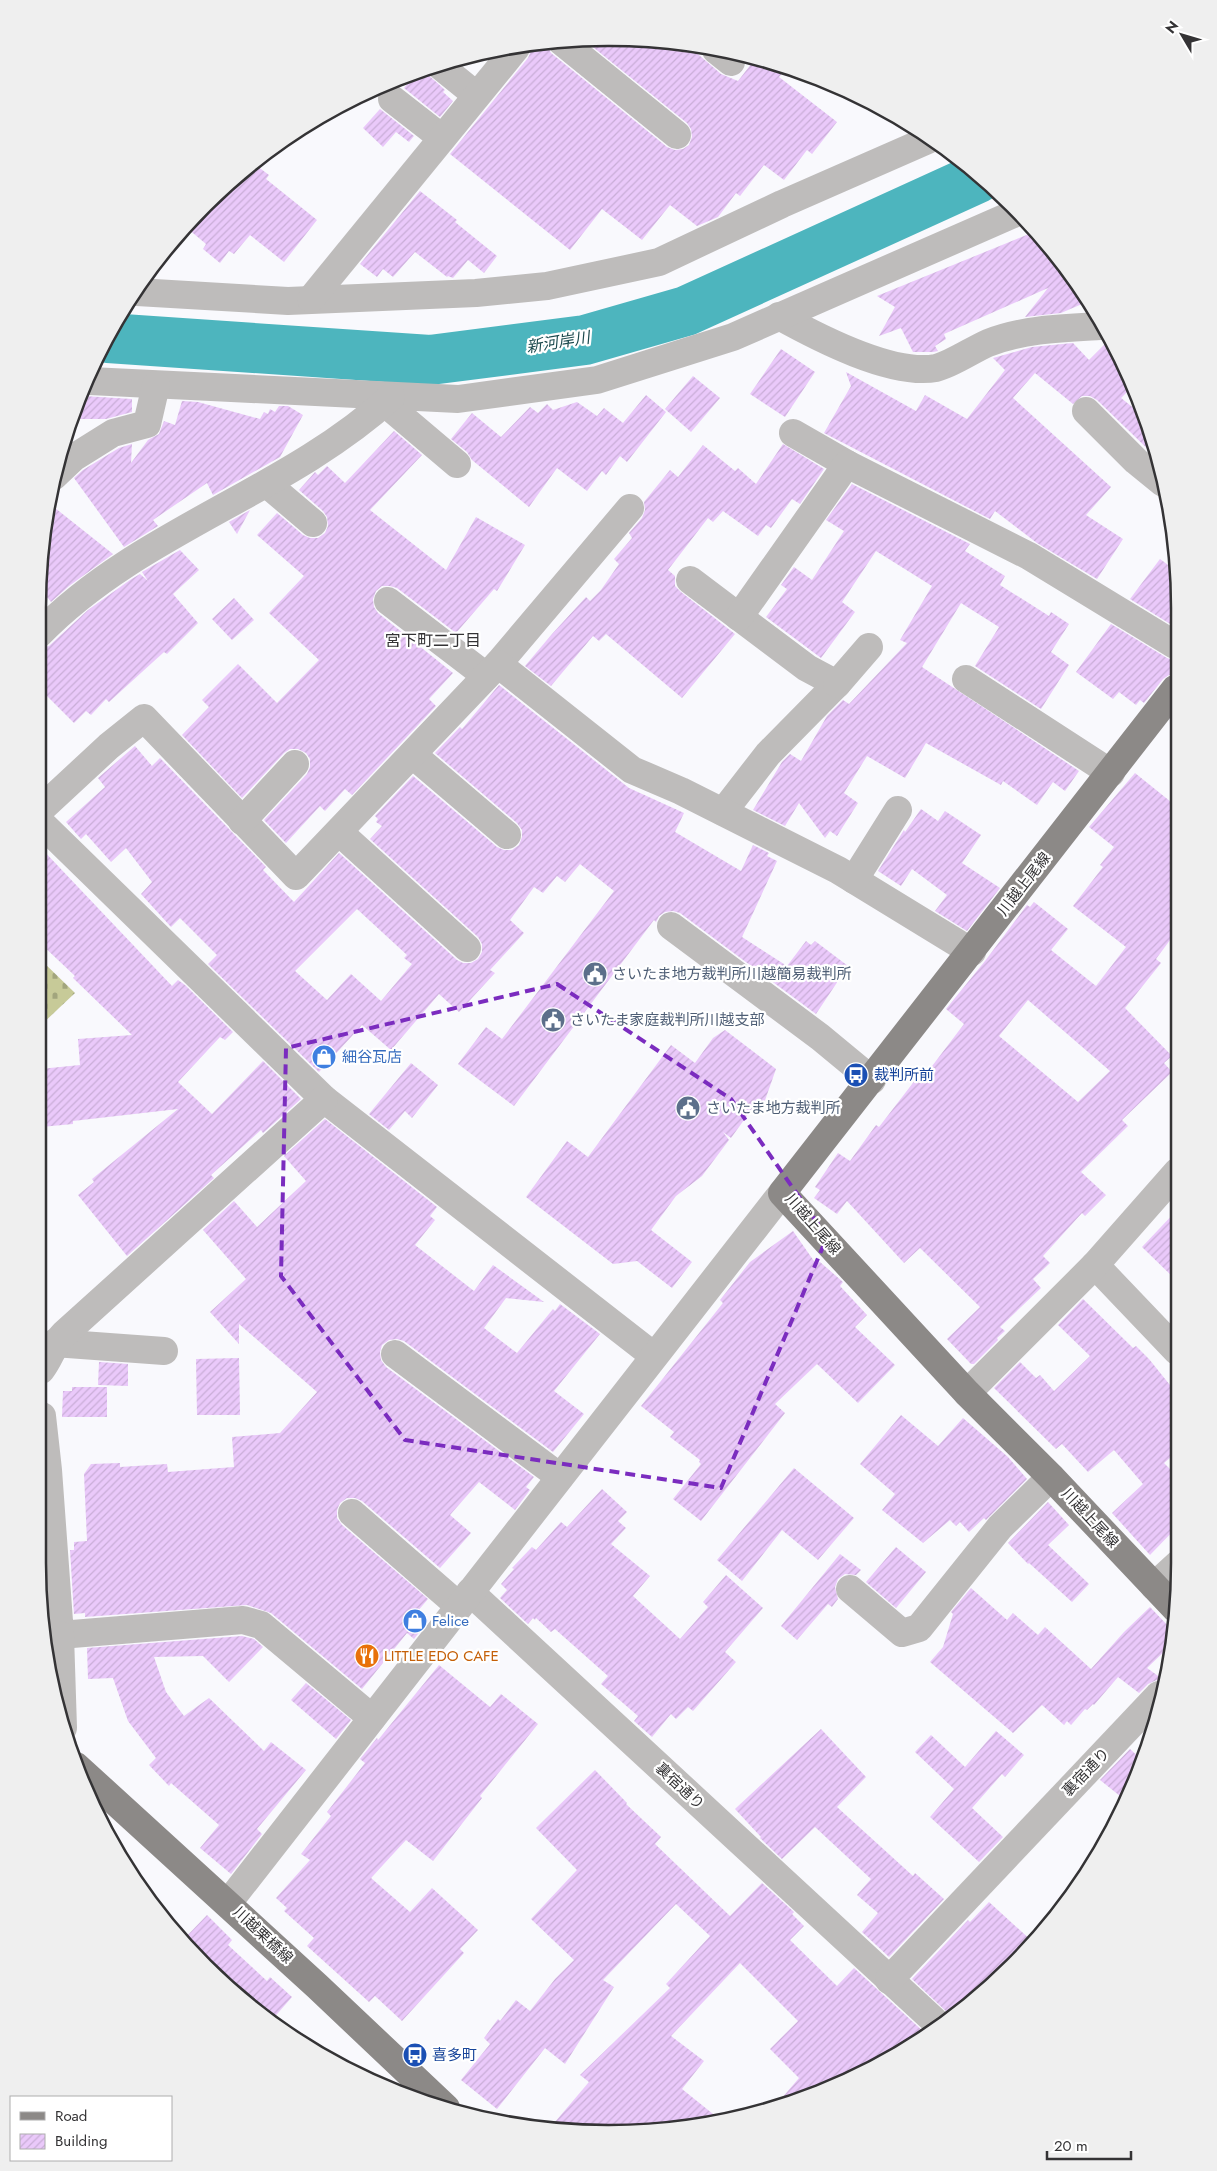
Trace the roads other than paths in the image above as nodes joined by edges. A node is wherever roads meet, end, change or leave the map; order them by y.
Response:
1 (569, 47) edge
2 (510, 55) edge
3 (446, 70) edge
4 (476, 96) junction
5 (392, 99) dead end
6 (677, 135) dead end
7 (442, 138) junction
8 (923, 142) edge
9 (1010, 215) edge
10 (144, 292) edge
11 (311, 299) junction
12 (778, 316) junction
13 (1095, 326) edge
14 (94, 381) edge
15 (156, 385) junction
16 (388, 400) junction
17 (1086, 411) dead end
18 (793, 433) dead end
19 (456, 464) dead end
20 (848, 464) junction
21 (64, 466) edge
22 (1155, 476) edge
23 (267, 484) junction
24 (630, 508) dead end
25 (313, 523) dead end
26 (690, 580) dead end
27 (388, 601) dead end
28 (739, 617) junction
29 (46, 622) edge
30 (1171, 643) edge
31 (869, 648) dead end
32 (492, 670) junction
33 (966, 679) dead end
34 (837, 684) junction
35 (1171, 694) edge
36 (413, 755) junction
37 (295, 764) dead end
38 (1111, 773) junction
39 (46, 804) edge
40 (898, 810) dead end
41 (723, 812) junction
42 (242, 821) junction
43 (46, 828) edge
44 (339, 832) junction
45 (507, 835) dead end
46 (854, 880) junction
47 (671, 926) dead end
48 (466, 948) dead end
49 (972, 952) junction
50 (872, 1080) junction
51 (324, 1099) junction
52 (1171, 1179) edge
53 (782, 1193) junction
54 (1095, 1265) junction
55 (54, 1344) junction
56 (1171, 1344) edge
57 (164, 1351) dead end
58 (395, 1354) dead end
59 (654, 1356) junction
60 (46, 1364) edge
61 (967, 1393) junction
62 (560, 1477) junction
63 (1051, 1477) junction
64 (46, 1498) edge
65 (352, 1513) dead end
66 (1171, 1571) edge
67 (1154, 1586) junction
68 (850, 1589) dead end
69 (465, 1599) junction
70 (1170, 1603) edge
71 (51, 1635) edge
72 (1154, 1701) edge
73 (372, 1718) junction
74 (89, 1778) edge
75 (228, 1903) junction
76 (889, 1980) junction
77 (934, 2021) edge
78 (434, 2097) edge

1 - 6 street
2 - 4 street
3 - 4 street
4 - 7 street
5 - 7 street
7 - 11 street
8 - 11 street
9 - 12 street
10 - 11 street
12 - 13 street
12 - 16 street
14 - 15 street
15 - 16 street
15 - 21 street
16 - 19 street
16 - 23 street
17 - 22 street
18 - 20 street
20 - 28 street
20 - 30 street
23 - 25 street
23 - 29 street
24 - 32 street
26 - 28 street
27 - 32 street
28 - 34 street
31 - 34 street
32 - 36 street
32 - 41 street
33 - 38 street
34 - 41 street
35 - 38 main road, 川越上尾線
36 - 44 street
36 - 45 street
37 - 42 street
38 - 49 main road, 川越上尾線
39 - 42 street
40 - 46 street
41 - 46 street
42 - 44 street
43 - 51 street
44 - 48 street
46 - 49 street
47 - 50 street
49 - 50 main road, 川越上尾線
50 - 53 main road, 川越上尾線
51 - 55 street
51 - 59 street
52 - 54 street
53 - 59 street
53 - 61 main road, 川越上尾線
54 - 56 street
54 - 61 street
55 - 57 street
55 - 60 street
58 - 62 street
59 - 62 street
61 - 63 main road, 川越上尾線
62 - 69 street
63 - 67 main road, 川越上尾線
63 - 68 street
64 - 71 street
65 - 69 street, 裏宿通り
66 - 67 street
67 - 70 main road, 川越上尾線
69 - 73 street
69 - 76 street, 裏宿通り
71 - 73 street
72 - 76 street, 裏宿通り
73 - 75 street
74 - 75 main road, 川越栗橋線
75 - 78 main road, 川越栗橋線
76 - 77 street, 裏宿通り

